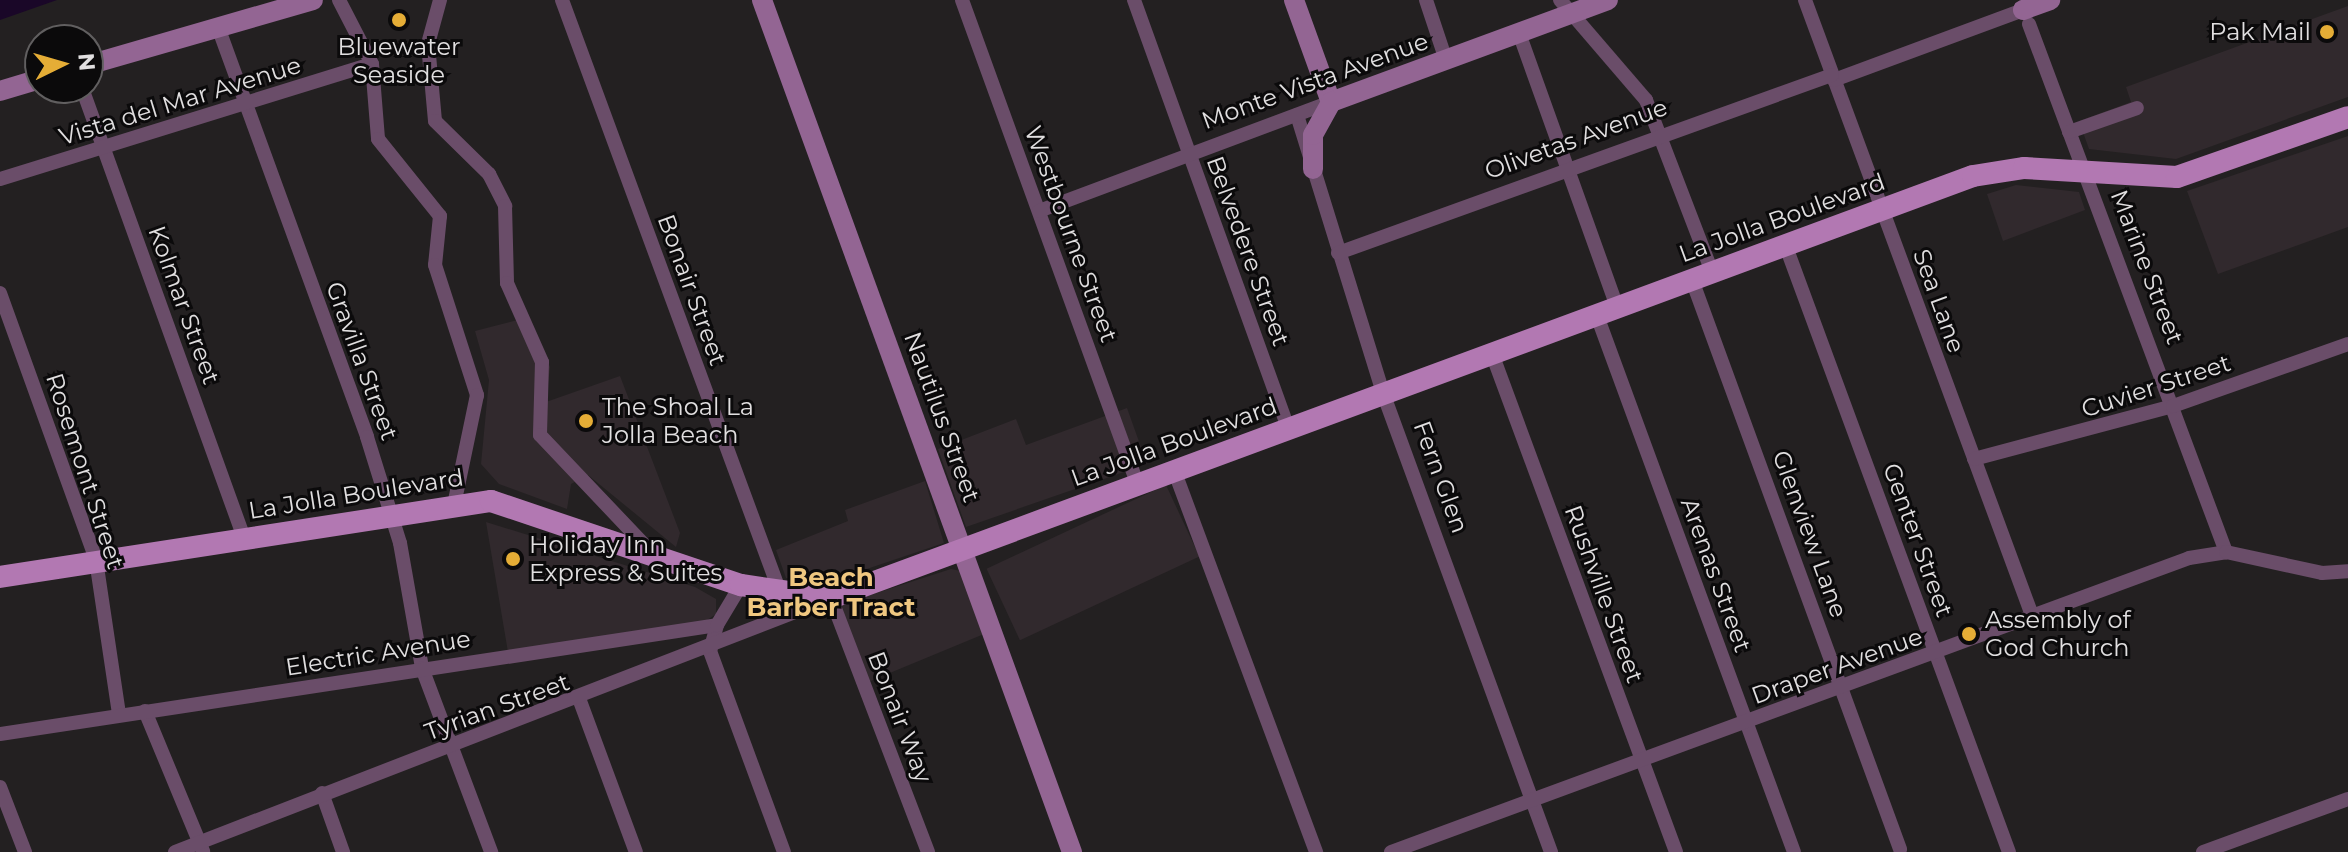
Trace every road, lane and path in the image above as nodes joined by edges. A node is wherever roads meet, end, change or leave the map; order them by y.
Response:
1 (313, 0) edge
2 (339, 0) edge
3 (440, 0) edge
4 (562, 0) edge
5 (762, 0) edge
6 (962, 0) edge
7 (1134, 0) edge
8 (1294, 0) edge
9 (1426, 0) edge
10 (1608, 0) edge
11 (1805, 0) edge
12 (2050, 0) edge
13 (1565, 7) edge
14 (2024, 11) edge
15 (218, 27) junction
16 (1519, 33) junction
17 (104, 60) edge
18 (1446, 60) junction
19 (372, 64) junction
20 (1833, 78) junction
21 (24, 84) edge
22 (0, 91) edge
23 (1331, 102) junction
24 (88, 104) edge
25 (245, 106) junction
26 (2137, 108) dead end
27 (1297, 115) junction
28 (2348, 117) edge
29 (2069, 132) junction
30 (1664, 134) junction
31 (103, 148) junction
32 (1190, 155) junction
33 (1313, 169) junction
34 (1568, 169) junction
35 (2084, 171) junction
36 (0, 179) edge
37 (1882, 209) junction
38 (1039, 211) junction
39 (1785, 244) junction
40 (1338, 253) junction
41 (1702, 276) junction
42 (0, 293) edge
43 (1607, 310) junction
44 (2348, 344) edge
45 (1491, 351) junction
46 (1383, 393) junction
47 (2173, 406) junction
48 (1288, 427) junction
49 (1974, 459) junction
50 (1174, 470) junction
51 (1137, 483) junction
52 (454, 505) junction
53 (393, 516) junction
54 (244, 538) junction
55 (961, 548) junction
56 (650, 550) junction
57 (2226, 552) junction
58 (96, 560) junction
59 (2348, 571) edge
60 (0, 577) edge
61 (741, 585) junction
62 (781, 595) junction
63 (831, 598) junction
64 (2033, 618) junction
65 (717, 625) junction
66 (710, 651) junction
67 (1936, 653) junction
68 (422, 668) junction
69 (1843, 686) junction
70 (580, 701) junction
71 (145, 711) junction
72 (119, 714) junction
73 (1747, 722) junction
74 (0, 734) edge
75 (452, 747) junction
76 (1642, 760) junction
77 (0, 787) edge
78 (322, 793) junction
79 (2348, 799) edge
80 (1532, 800) junction
81 (201, 847) edge
82 (1900, 849) dead end
83 (25, 852) edge
84 (175, 852) edge
85 (343, 852) edge
86 (491, 852) edge
87 (636, 852) edge
88 (784, 852) edge
89 (928, 852) edge
90 (1072, 852) edge
91 (1316, 852) edge
92 (1391, 852) edge
93 (1551, 852) edge
94 (1676, 852) edge
95 (1794, 852) edge
96 (2009, 852) edge
97 (2203, 852) edge

1 - 15 street
2 - 19 street
3 - 56 street
4 - 62 street, Bonair Street
5 - 55 street, Nautilus Street
6 - 38 street, Westbourne Street
7 - 32 street, Belvedere Street
8 - 23 street
9 - 18 street
10 - 13 street, Monte Vista Avenue
11 - 20 street, Sea Lane
12 - 14 street, Olivetas Avenue
13 - 16 street, Monte Vista Avenue
13 - 30 street, Glenview Lane
14 - 20 street, Olivetas Avenue
14 - 29 street, Marine Street
15 - 17 street
15 - 25 street, Gravilla Street
16 - 18 street, Monte Vista Avenue
16 - 34 street, Arenas Street
18 - 23 street, Monte Vista Avenue
19 - 25 street, Vista del Mar Avenue
19 - 52 street
20 - 30 street, Olivetas Avenue
20 - 37 street, Sea Lane
21 - 22 street
23 - 27 street, Monte Vista Avenue
23 - 33 street
24 - 31 street, Kolmar Street
25 - 31 street, Vista del Mar Avenue
25 - 53 street, Gravilla Street
26 - 29 street
27 - 32 street, Monte Vista Avenue
27 - 33 street, Fern Glen
28 - 35 main road, La Jolla Boulevard
29 - 35 street, Marine Street
30 - 34 street, Olivetas Avenue
30 - 41 street, Glenview Lane
31 - 36 street, Vista del Mar Avenue
31 - 54 street, Kolmar Street
32 - 38 street, Monte Vista Avenue
32 - 48 street, Belvedere Street
33 - 40 street, Fern Glen
34 - 40 street, Olivetas Avenue
34 - 43 street, Arenas Street
35 - 37 main road, La Jolla Boulevard
35 - 47 street, Marine Street
37 - 39 main road, La Jolla Boulevard
37 - 49 street, Sea Lane
38 - 51 street, Westbourne Street
39 - 41 main road, La Jolla Boulevard
39 - 67 street, Genter Street
40 - 46 street, Fern Glen
41 - 43 main road, La Jolla Boulevard
41 - 69 street, Glenview Lane
42 - 58 street, Rosemont Street
43 - 45 main road, La Jolla Boulevard
43 - 73 street, Arenas Street
44 - 47 street, Cuvier Street
45 - 46 main road, La Jolla Boulevard
45 - 76 street, Rushville Street
46 - 48 main road, La Jolla Boulevard
46 - 80 street, Fern Glen
47 - 49 street, Cuvier Street
47 - 57 street, Marine Street
48 - 50 main road, La Jolla Boulevard
49 - 64 street, Sea Lane
50 - 51 main road, La Jolla Boulevard
50 - 91 street
51 - 55 main road, La Jolla Boulevard
52 - 53 main road, La Jolla Boulevard
52 - 56 main road, La Jolla Boulevard
53 - 54 main road, La Jolla Boulevard
53 - 68 street, Gravilla Street
54 - 58 main road, La Jolla Boulevard
55 - 63 main road, La Jolla Boulevard
55 - 90 street, Nautilus Street
56 - 61 main road, La Jolla Boulevard
57 - 59 street, Draper Avenue
57 - 64 street, Draper Avenue
58 - 60 main road, La Jolla Boulevard
58 - 72 street, Rosemont Street
61 - 62 main road, La Jolla Boulevard
61 - 65 street
62 - 63 main road, La Jolla Boulevard
63 - 66 street, Tyrian Street
63 - 89 street, Bonair Way
64 - 67 street, Draper Avenue
65 - 66 street
65 - 68 street, Electric Avenue
66 - 70 street, Tyrian Street
66 - 88 street
67 - 69 street, Draper Avenue
67 - 96 street, Genter Street
68 - 71 street, Electric Avenue
68 - 75 street, Gravilla Street
69 - 73 street, Draper Avenue
69 - 82 street, Glenview Lane
70 - 75 street, Tyrian Street
70 - 87 street
71 - 72 street, Electric Avenue
71 - 81 street
72 - 74 street, Electric Avenue
73 - 76 street, Draper Avenue
73 - 95 street, Arenas Street
75 - 78 street, Tyrian Street
75 - 86 street, Gravilla Street
76 - 80 street, Draper Avenue
76 - 94 street, Rushville Street
77 - 83 street
78 - 81 street, Tyrian Street
78 - 85 street
79 - 97 street
80 - 92 street, Draper Avenue
80 - 93 street, Fern Glen
81 - 84 street, Tyrian Street

